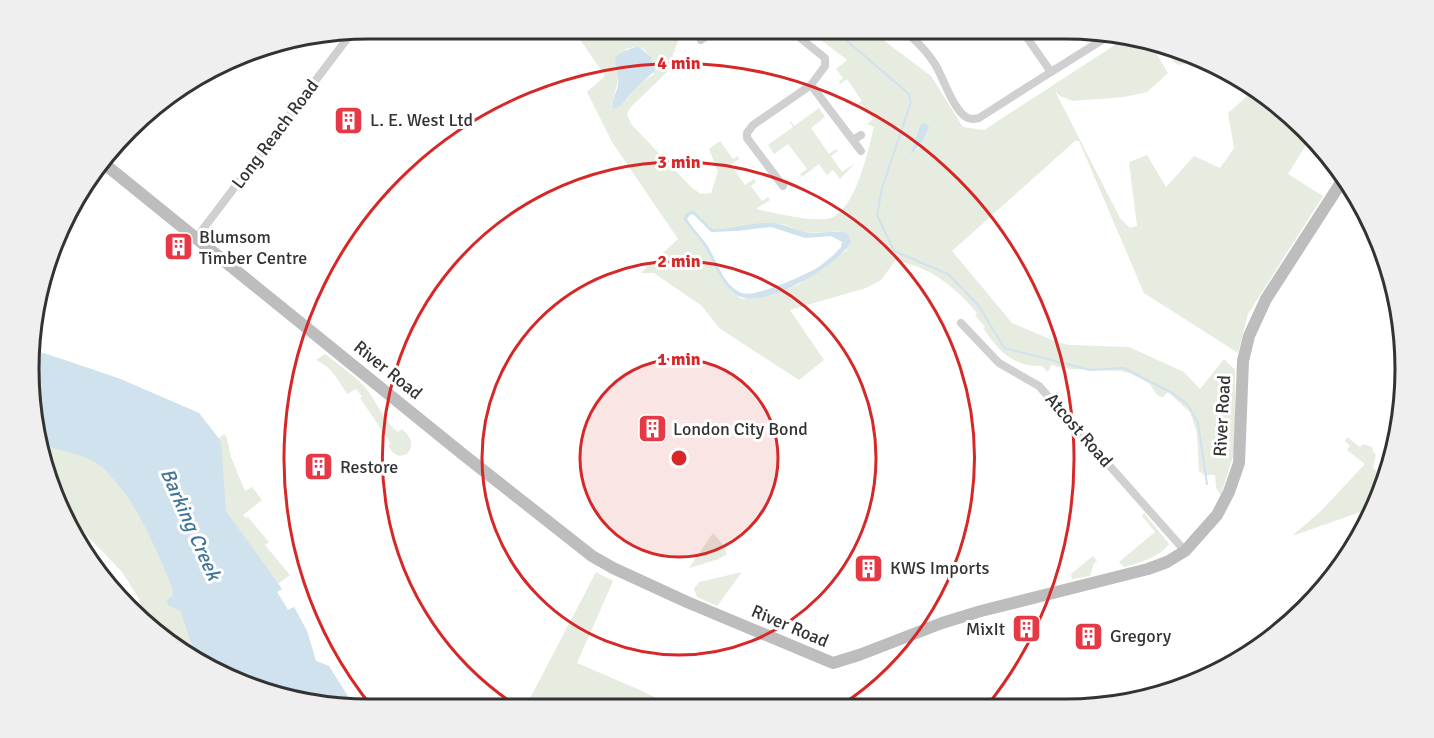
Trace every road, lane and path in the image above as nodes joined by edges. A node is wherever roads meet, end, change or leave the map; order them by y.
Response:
1 (801, 39) edge
2 (913, 39) edge
3 (1027, 39) edge
4 (346, 40) edge
5 (1100, 41) edge
6 (1051, 72) junction
7 (811, 85) junction
8 (861, 151) dead end
9 (108, 167) edge
10 (783, 186) dead end
11 (1339, 186) edge
12 (197, 237) junction
13 (962, 323) dead end
14 (1185, 551) junction

1 - 7 street
2 - 6 street
3 - 6 street
4 - 12 street, Long Reach Road
5 - 6 street
7 - 8 street
7 - 10 street
9 - 12 street, River Road
11 - 14 street, River Road
12 - 14 street, River Road
13 - 14 street, Atcost Road

